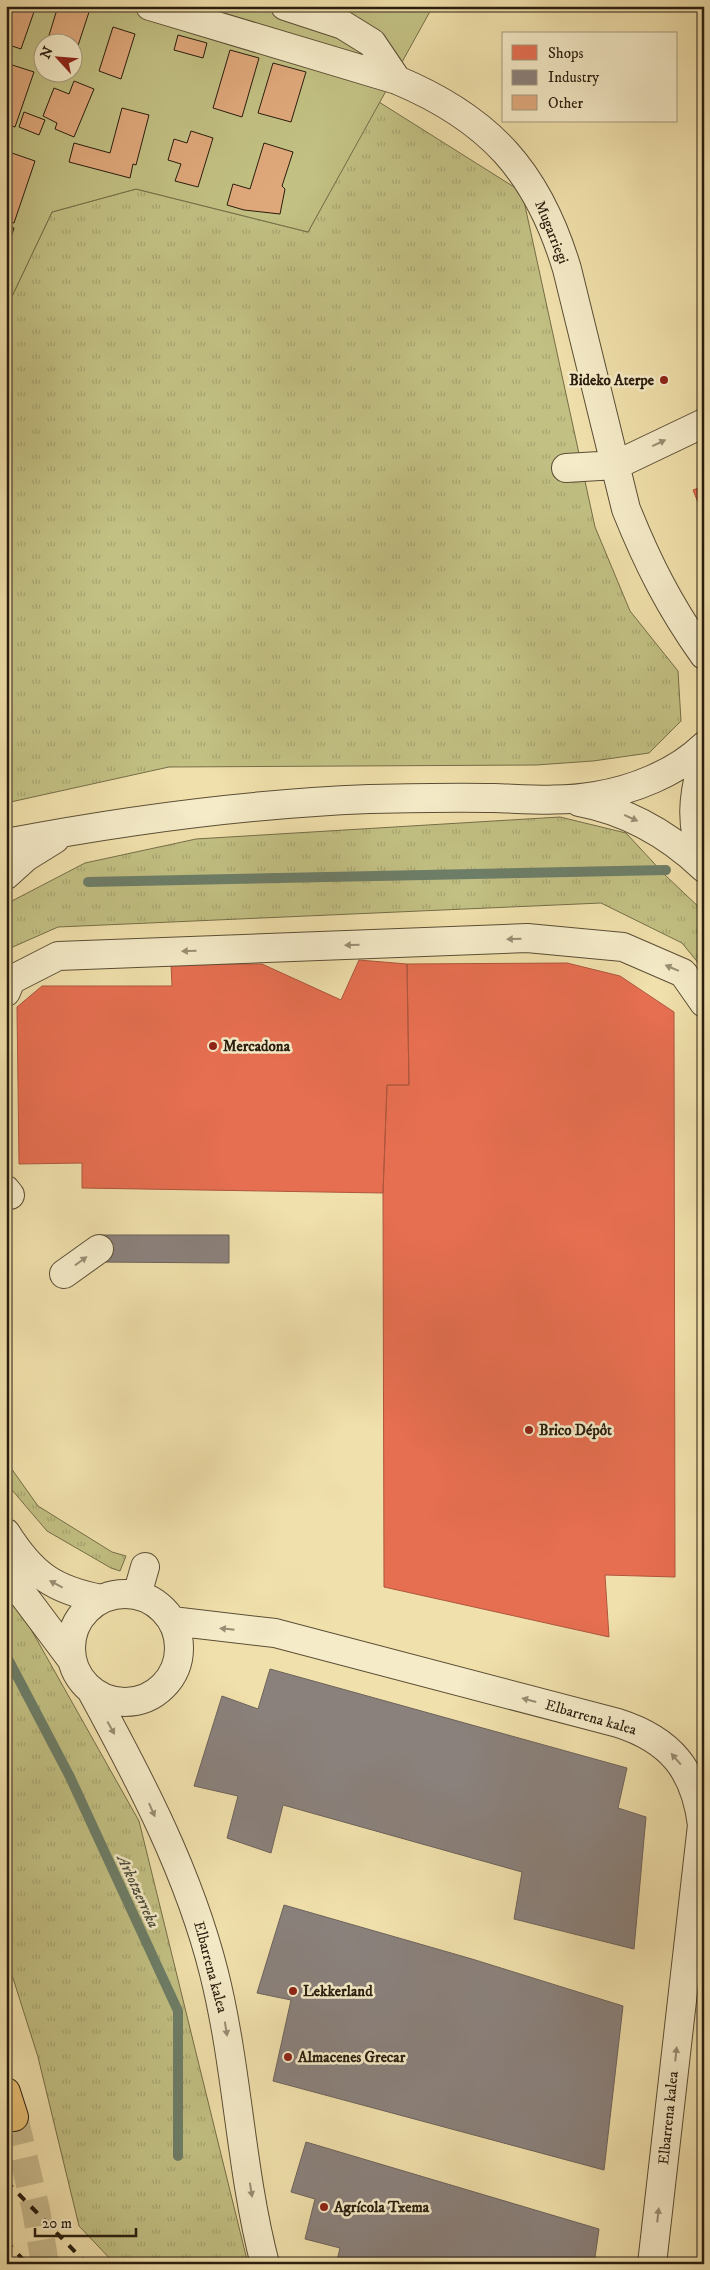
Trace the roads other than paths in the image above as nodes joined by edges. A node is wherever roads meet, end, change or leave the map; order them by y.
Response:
1 (150, 6) edge
2 (285, 6) edge
3 (397, 80) junction
4 (704, 423) edge
5 (616, 465) junction
6 (566, 468) dead end
7 (704, 655) edge
8 (704, 746) edge
9 (704, 758) edge
10 (568, 800) junction
11 (70, 831) junction
12 (6, 843) edge
13 (704, 864) edge
14 (704, 868) edge
15 (6, 875) edge
16 (6, 992) edge
17 (704, 1003) edge
18 (99, 1250) dead end
19 (64, 1274) dead end
20 (6, 1533) edge
21 (145, 1567) dead end
22 (6, 1570) edge
23 (137, 1595) junction
24 (102, 1599) junction
25 (172, 1621) junction
26 (72, 1660) junction
27 (91, 1690) junction
28 (703, 1813) edge
29 (264, 2264) edge
30 (652, 2264) edge

1 - 3 street, Mugarriegi
2 - 3 street
3 - 5 street, Mugarriegi
5 -> 4 street
5 - 6 street
5 - 7 street, Mugarriegi
8 - 10 street
9 - 13 street
10 - 11 street
10 -> 14 street
11 - 12 street
11 - 15 street
17 -> 16 street
19 -> 18 street
24 -> 20 street, Elbarrena kalea
21 - 23 street
22 - 26 street, Elbarrena kalea
23 - 24 street, Elbarrena kalea
23 - 25 street, Elbarrena kalea
24 - 26 street, Elbarrena kalea
25 - 27 street, Elbarrena kalea
28 -> 25 street, Elbarrena kalea
26 - 27 street, Elbarrena kalea
27 -> 29 street, Elbarrena kalea
30 -> 28 street, Elbarrena kalea

